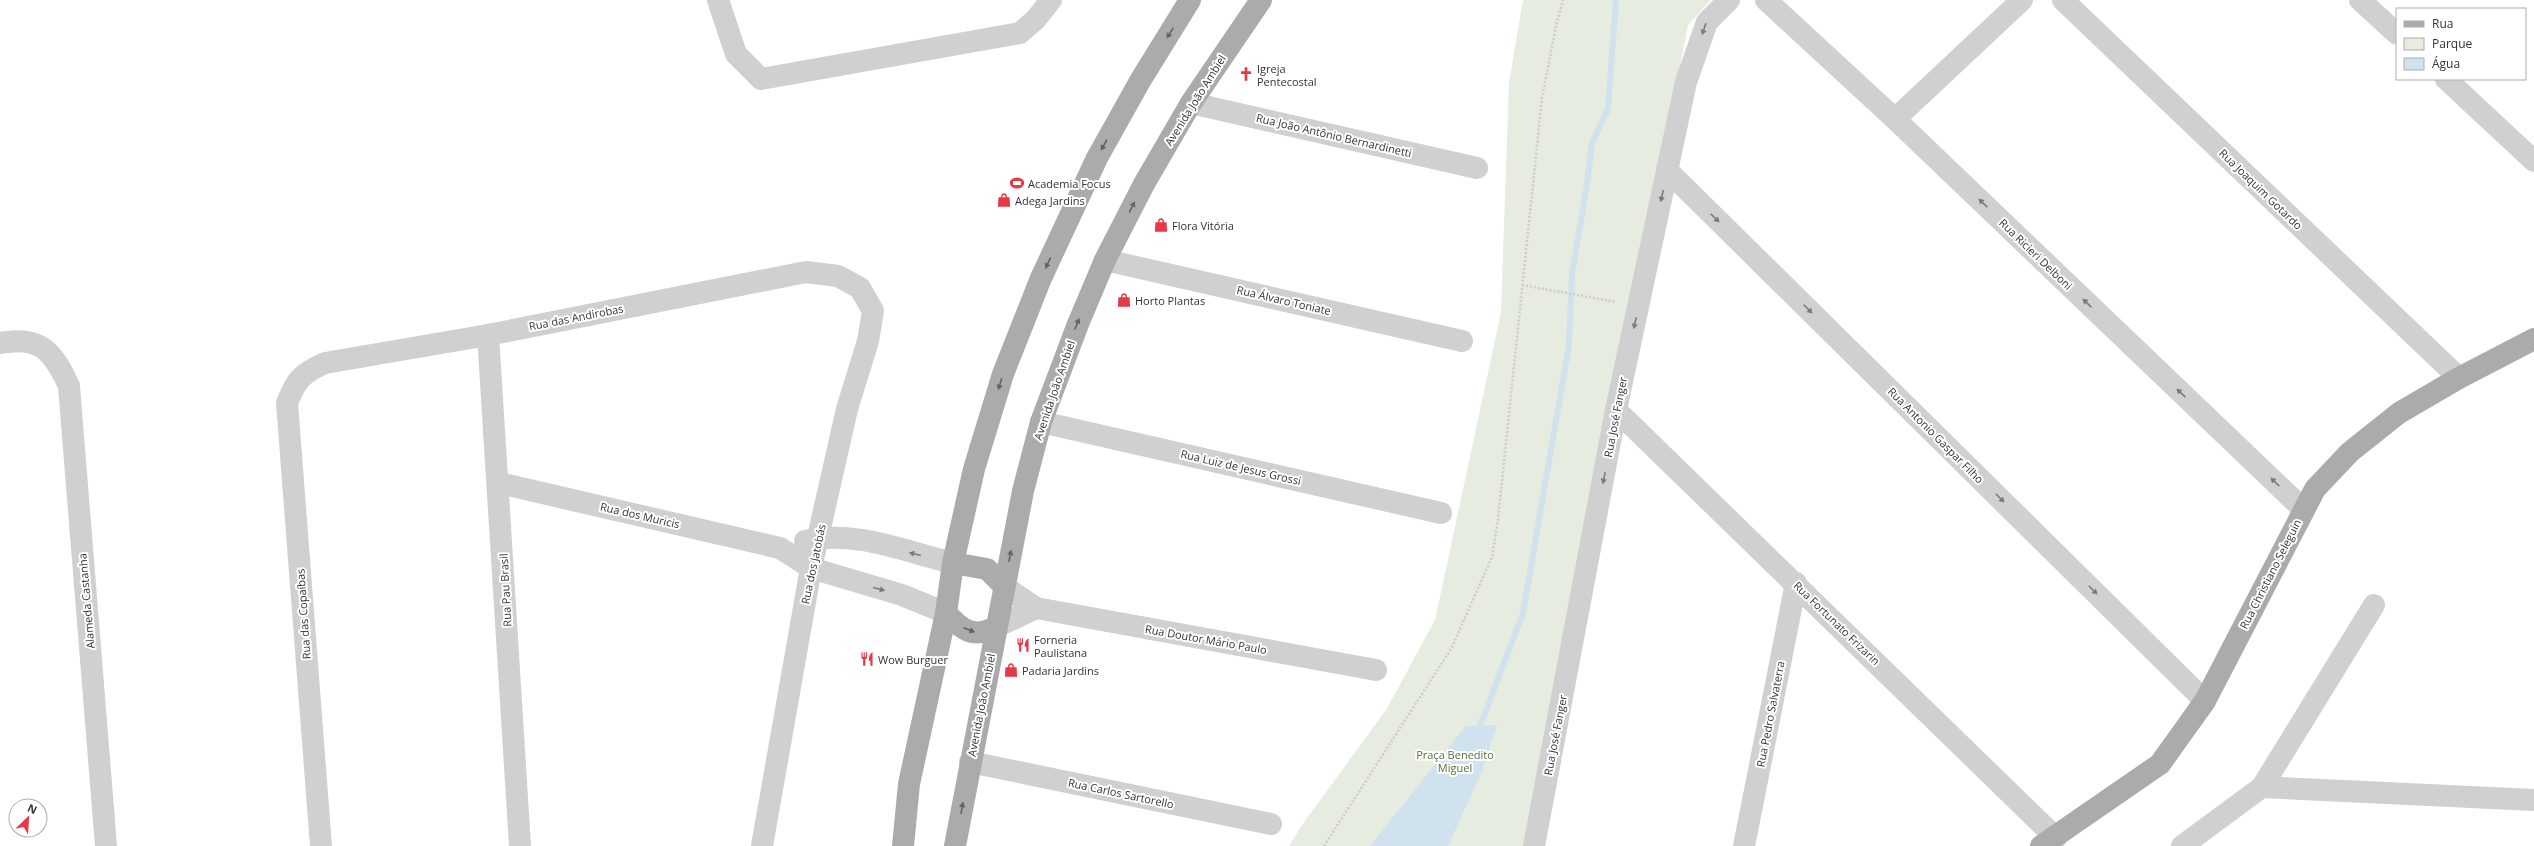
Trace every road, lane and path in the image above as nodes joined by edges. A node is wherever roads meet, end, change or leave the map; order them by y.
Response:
1 (718, 0) edge
2 (1050, 0) edge
3 (1190, 0) edge
4 (1261, 0) edge
5 (1563, 0) edge
6 (1729, 0) edge
7 (1766, 0) edge
8 (2022, 0) edge
9 (2063, 0) edge
10 (2360, 0) edge
11 (2396, 33) edge
12 (2447, 80) edge
13 (1191, 103) junction
14 (1895, 119) junction
15 (2534, 161) edge
16 (1477, 168) dead end
17 (1667, 170) junction
18 (1105, 260) junction
19 (1522, 285) junction
20 (860, 288) joint
21 (1638, 306) junction
22 (488, 335) junction
23 (2534, 339) edge
24 (1462, 341) dead end
25 (0, 343) edge
26 (2459, 378) junction
27 (295, 383) joint
28 (1616, 410) junction
29 (1041, 422) junction
30 (499, 483) junction
31 (2303, 509) junction
32 (1441, 513) dead end
33 (818, 538) junction
34 (780, 548) junction
35 (953, 563) junction
36 (811, 568) junction
37 (1796, 583) junction
38 (1004, 586) junction
39 (2374, 605) dead end
40 (1036, 608) junction
41 (946, 613) junction
42 (996, 627) junction
43 (1376, 670) dead end
44 (2205, 700) junction
45 (970, 762) junction
46 (2262, 787) junction
47 (2534, 800) edge
48 (1271, 824) dead end
49 (2049, 842) edge
50 (106, 846) edge
51 (321, 846) edge
52 (520, 846) edge
53 (762, 846) edge
54 (903, 846) edge
55 (955, 846) edge
56 (1324, 846) edge
57 (1534, 846) edge
58 (1744, 846) edge
59 (2182, 846) edge

1 - 2 street
3 -> 35 main road
4 - 13 main road, Avenida João Ambiel
5 - 19 path
6 -> 17 street, Rua José Fanger
7 - 14 street, Rua Ricieri Delboni
8 - 14 street
9 - 26 street, Rua Joaquim Gotardo
10 - 11 street
12 - 15 street
13 - 16 street, Rua João Antônio Bernardinetti
18 -> 13 main road, Avenida João Ambiel
31 -> 14 street, Rua Ricieri Delboni
17 -> 21 street, Rua José Fanger
17 -> 44 street, Rua Antonio Gaspar Filho
18 - 24 street, Rua Álvaro Toniate
29 -> 18 main road, Avenida João Ambiel
19 - 21 path
19 - 56 path
20 - 22 street, Rua das Andirobas
20 - 33 street, Rua dos Jatobás
21 -> 28 street, Rua José Fanger
22 - 27 street, Rua das Andirobas
22 - 30 street, Rua Pau Brasil
23 - 26 main road, Rua Christiano Seleguin
25 - 50 street, Alameda Castanha
26 - 31 main road, Rua Christiano Seleguin
27 - 51 street, Rua das Copaíbas
28 - 37 street, Rua Fortunato Frizarin
28 -> 57 street, Rua José Fanger
29 - 32 street, Rua Luiz de Jesus Grossi
38 -> 29 main road, Avenida João Ambiel
30 - 34 street, Rua dos Muricis
30 - 52 street, Rua Pau Brasil
31 - 44 main road, Rua Christiano Seleguin
33 - 34 street, Rua dos Muricis
35 -> 33 street, Rua dos Muricis
33 - 36 street, Rua dos Jatobás
34 - 36 street, Rua dos Muricis
35 - 38 main road
35 - 41 main road
36 -> 41 street, Rua dos Muricis
36 - 53 street, Rua dos Jatobás
37 - 49 street, Rua Fortunato Frizarin
37 - 58 street, Rua Pedro Salvaterra
38 - 40 street, Rua Doutor Mário Paulo
38 - 42 main road, Avenida João Ambiel
39 - 46 street
40 - 42 street
40 - 43 street, Rua Doutor Mário Paulo
41 -> 42 main road
41 - 54 main road
42 - 45 main road, Avenida João Ambiel
44 - 49 main road, Rua Christiano Seleguin
45 - 48 street, Rua Carlos Sartorello
55 -> 45 main road, Avenida João Ambiel
46 - 47 street
46 - 59 street

